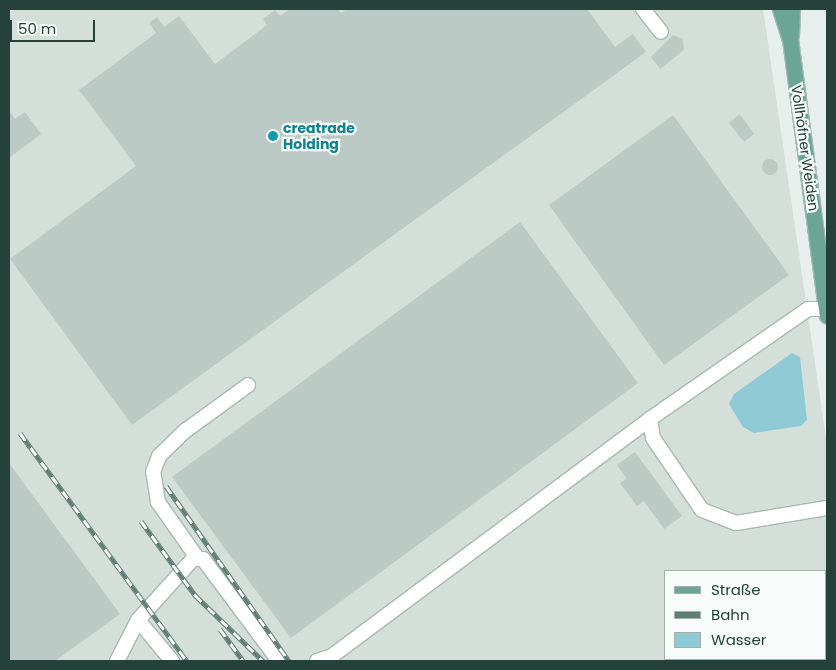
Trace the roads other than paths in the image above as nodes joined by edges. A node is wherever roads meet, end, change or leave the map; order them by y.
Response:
1 (643, 9) edge
2 (780, 9) edge
3 (792, 9) edge
4 (661, 32) dead end
5 (790, 39) junction
6 (827, 313) edge
7 (248, 385) dead end
8 (650, 419) junction
9 (827, 508) edge
10 (198, 559) junction
11 (138, 620) junction
12 (118, 661) edge
13 (172, 661) edge
14 (279, 661) edge
15 (316, 661) edge

1 - 4 lane
2 - 5 main road, Vollhöfner Weiden
3 - 5 main road, Vollhöfner Weiden
5 - 6 main road, Vollhöfner Weiden
6 - 8 lane
7 - 10 lane
8 - 9 lane
8 - 15 lane
10 - 11 lane
10 - 14 lane
11 - 12 lane
11 - 13 lane

